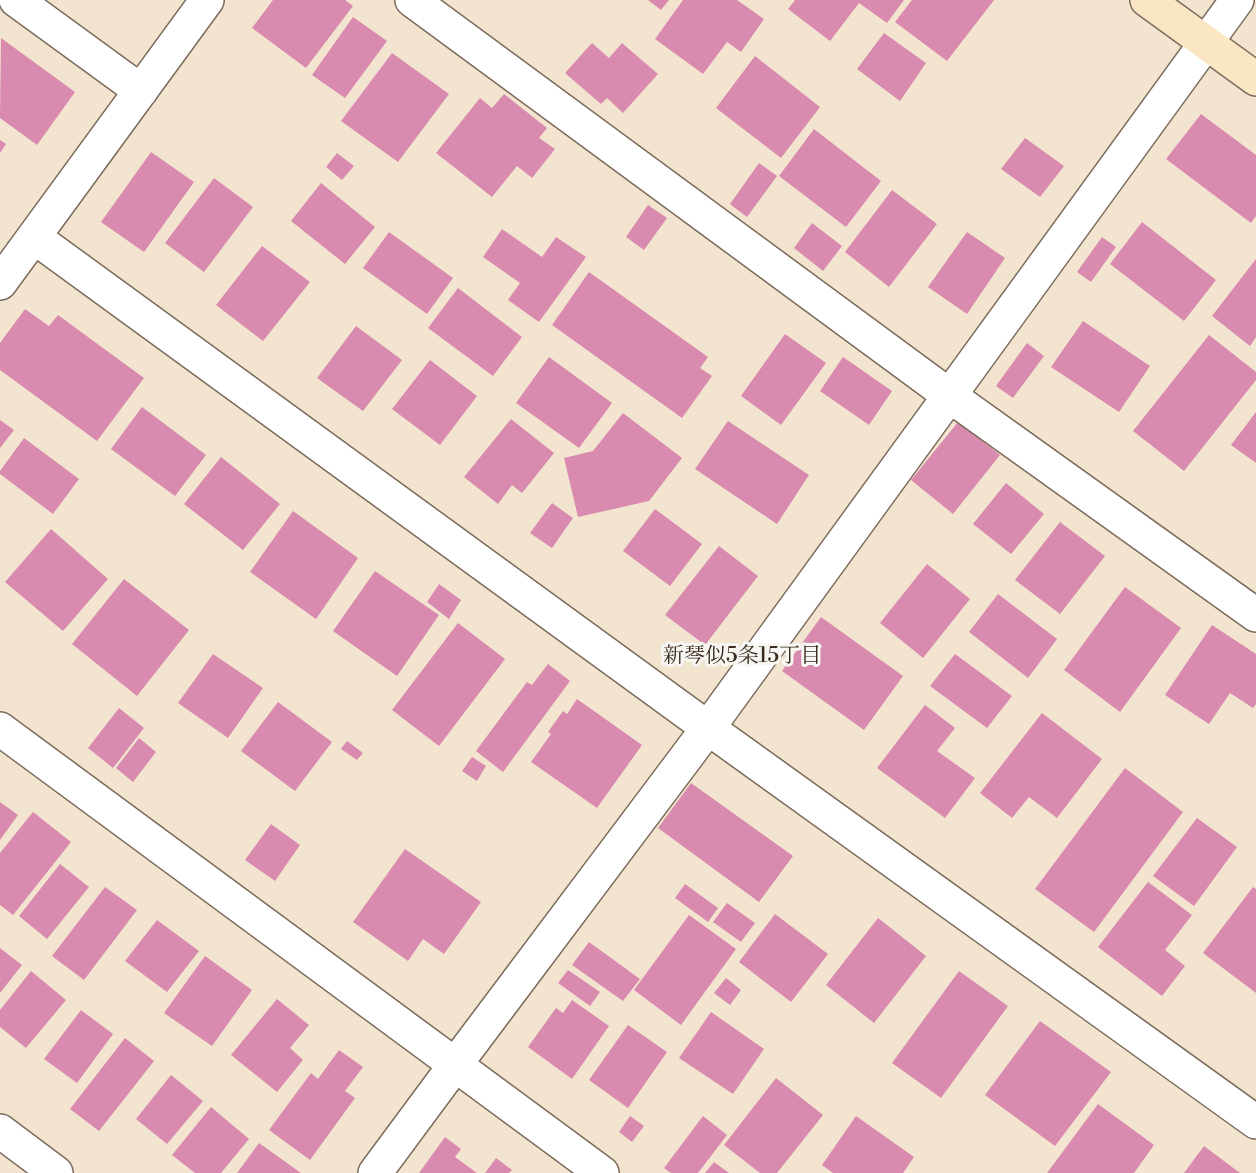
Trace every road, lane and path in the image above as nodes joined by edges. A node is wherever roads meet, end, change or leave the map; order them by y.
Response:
1 (16, 0) edge
2 (207, 0) edge
3 (412, 0) edge
4 (1147, 0) edge
5 (1237, 0) edge
6 (1206, 43) junction
7 (1256, 79) edge
8 (141, 91) junction
9 (34, 237) junction
10 (0, 283) edge
11 (950, 396) junction
12 (1256, 615) edge
13 (708, 728) junction
14 (0, 729) edge
15 (455, 1065) junction
16 (1256, 1122) edge
17 (0, 1131) edge
18 (56, 1173) edge
19 (375, 1173) edge
20 (602, 1173) edge

1 - 8 street
2 - 8 street
3 - 11 street
4 - 6 street
5 - 6 street
6 - 7 street
6 - 11 street
8 - 9 street
9 - 10 street
9 - 13 street
11 - 12 street
11 - 13 street
13 - 15 street
13 - 16 street
14 - 15 street
15 - 19 street
15 - 20 street
17 - 18 street

